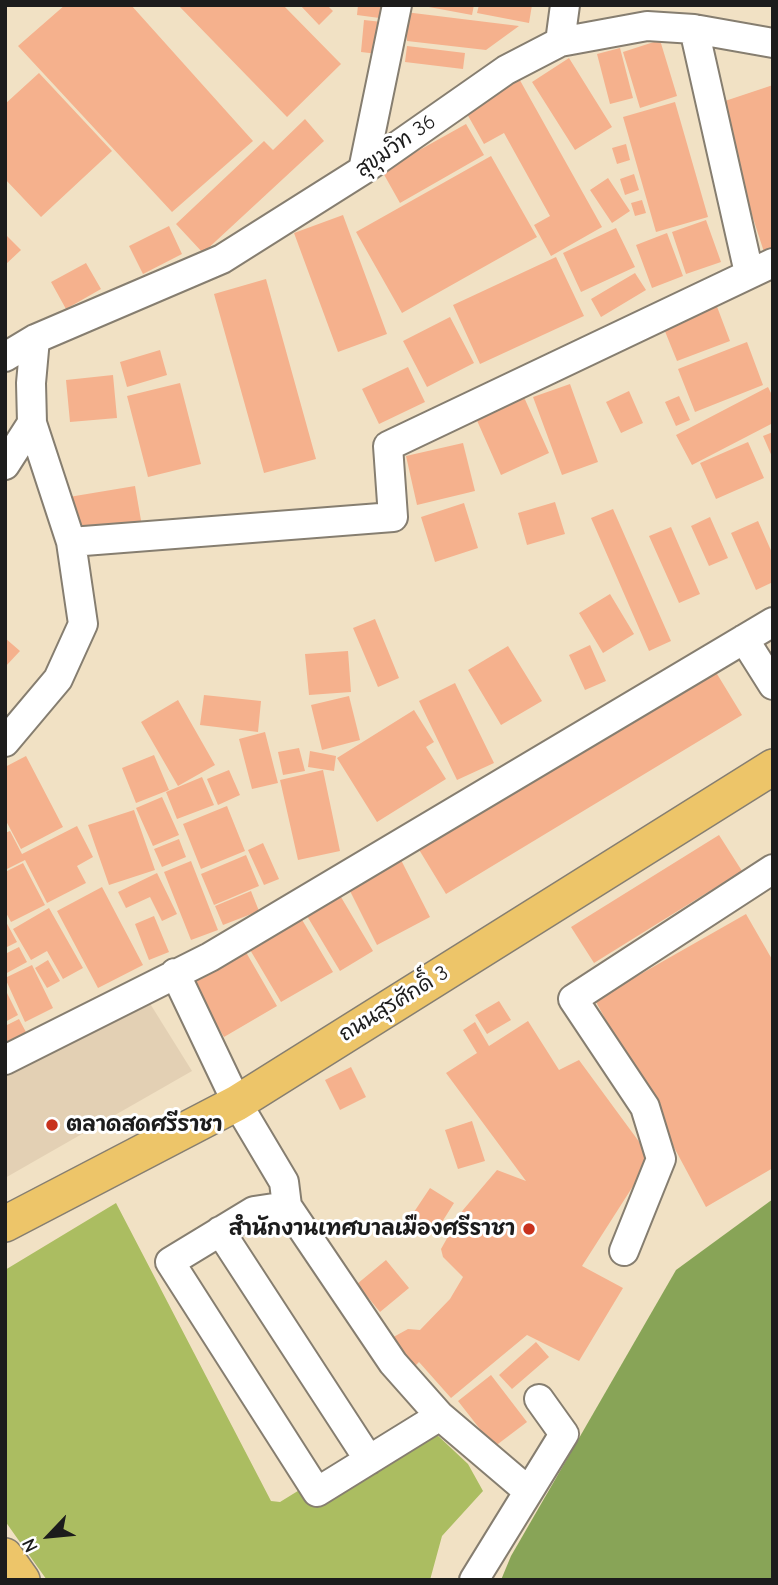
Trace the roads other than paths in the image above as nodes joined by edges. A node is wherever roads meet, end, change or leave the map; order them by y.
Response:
1 (397, 5) edge
2 (565, 5) edge
3 (694, 29) junction
4 (560, 42) junction
5 (773, 43) edge
6 (363, 170) junction
7 (761, 268) edge
8 (5, 331) edge
9 (35, 339) junction
10 (5, 357) edge
11 (32, 423) junction
12 (5, 465) edge
13 (71, 542) junction
14 (773, 622) edge
15 (744, 639) junction
16 (773, 685) edge
17 (5, 742) edge
18 (773, 767) edge
19 (773, 869) edge
20 (175, 973) junction
21 (5, 1060) edge
22 (237, 1103) junction
23 (287, 1206) junction
24 (5, 1224) edge
25 (220, 1231) junction
26 (624, 1251) dead end
27 (539, 1399) dead end
28 (440, 1416) junction
29 (369, 1460) junction
30 (527, 1490) junction
31 (474, 1580) edge

1 - 6 street
2 - 4 street
3 - 4 street, สุขุมวิท 36
3 - 5 street, สุขุมวิท 36
3 - 7 street
4 - 6 street, สุขุมวิท 36
6 - 9 street, สุขุมวิท 36
7 - 13 street
8 - 9 street
9 - 10 street, สุขุมวิท 36
9 - 11 street
11 - 12 street
11 - 13 street
13 - 17 street
14 - 15 street
15 - 16 street
15 - 20 street
18 - 22 main road, ถนนสุรศักดิ์ 3
19 - 26 street
20 - 21 street
20 - 22 street
22 - 23 street
22 - 24 main road, ถนนสุรศักดิ์ 3
23 - 25 street
23 - 28 street
25 - 29 street
25 - 29 street
27 - 30 street
28 - 29 street
28 - 30 street
30 - 31 street

